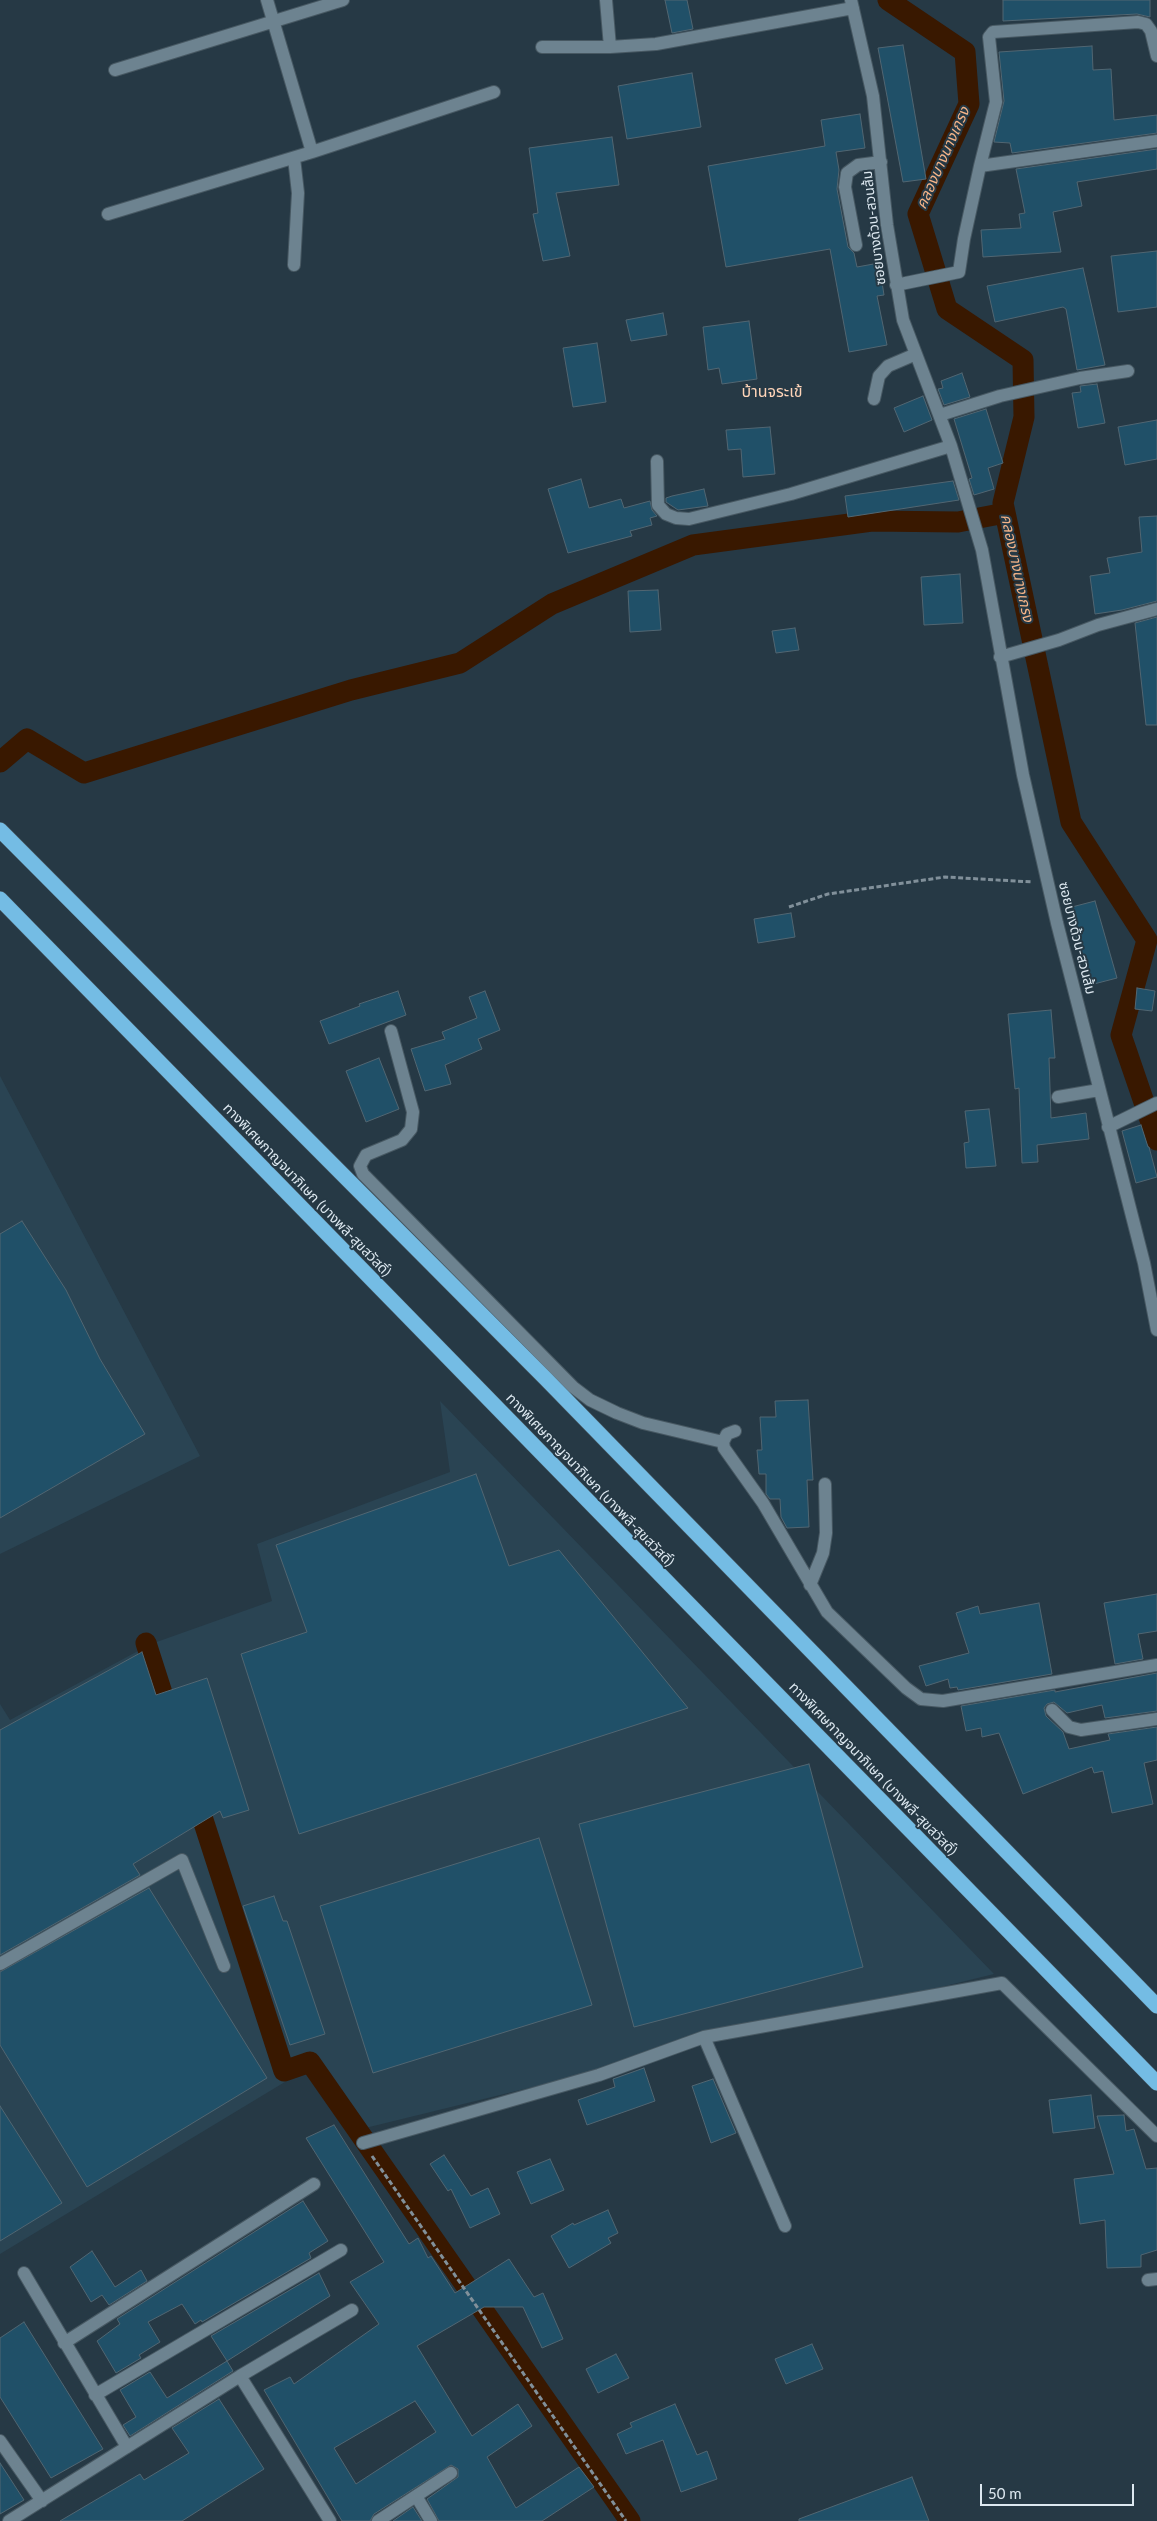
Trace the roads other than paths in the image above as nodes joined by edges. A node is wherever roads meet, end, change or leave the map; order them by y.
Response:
1 (267, 0) edge
2 (343, 0) edge
3 (606, 0) edge
4 (852, 4) edge
5 (273, 22) junction
6 (542, 47) dead end
7 (610, 47) junction
8 (1157, 56) edge
9 (116, 70) dead end
10 (494, 92) dead end
11 (1157, 141) edge
12 (312, 152) junction
13 (294, 158) junction
14 (881, 162) junction
15 (980, 166) junction
16 (108, 214) dead end
17 (856, 245) dead end
18 (294, 265) dead end
19 (902, 283) junction
20 (916, 354) junction
21 (1128, 371) dead end
22 (874, 400) dead end
23 (940, 415) junction
24 (951, 446) junction
25 (657, 461) dead end
26 (1157, 609) edge
27 (1000, 656) junction
28 (0, 830) edge
29 (0, 899) edge
30 (391, 1031) dead end
31 (1099, 1090) junction
32 (1058, 1098) dead end
33 (1155, 1104) edge
34 (1113, 1125) junction
35 (1157, 1330) edge
36 (735, 1431) dead end
37 (723, 1442) junction
38 (825, 1484) dead end
39 (810, 1584) junction
40 (1157, 1665) edge
41 (1052, 1710) dead end
42 (1157, 1719) edge
43 (0, 1964) edge
44 (224, 1966) dead end
45 (1157, 2006) edge
46 (704, 2037) junction
47 (1157, 2083) edge
48 (1157, 2136) edge
49 (363, 2143) road end
50 (314, 2184) dead end
51 (785, 2226) dead end
52 (341, 2250) dead end
53 (24, 2273) dead end
54 (352, 2310) dead end
55 (64, 2343) junction
56 (240, 2376) junction
57 (95, 2395) junction
58 (0, 2441) edge
59 (126, 2447) junction
60 (451, 2473) dead end
61 (416, 2496) junction
62 (42, 2501) junction
63 (10, 2521) edge
64 (330, 2521) edge
65 (378, 2521) edge
66 (431, 2521) edge

1 - 5 street
2 - 5 street
3 - 7 street
4 - 7 street
4 - 14 street, ซอยบางด้วน-สวนส้ม
5 - 9 street
5 - 12 street
6 - 7 street
8 - 15 street
10 - 12 street
11 - 15 street
12 - 13 street
13 - 16 street
13 - 18 street
14 - 17 street
14 - 19 street, ซอยบางด้วน-สวนส้ม
15 - 19 street
19 - 20 street, ซอยบางด้วน-สวนส้ม
20 - 22 street
20 - 23 street, ซอยบางด้วน-สวนส้ม
21 - 23 street
23 - 24 street, ซอยบางด้วน-สวนส้ม
24 - 25 street
24 - 27 street, ซอยบางด้วน-สวนส้ม
26 - 27 street
27 - 31 street, ซอยบางด้วน-สวนส้ม
28 - 45 highway
29 - 47 highway, ทางพิเศษกาญจนาภิเษก (บางพลี-สุขสวัสดิ์)
30 - 37 street
31 - 32 street
31 - 34 street, ซอยบางด้วน-สวนส้ม
33 - 34 street
34 - 35 street, ซอยบางด้วน-สวนส้ม
36 - 37 street
37 - 39 street
38 - 39 street
39 - 40 street
41 - 42 street
43 - 44 street
46 - 48 street
46 - 49 street
46 - 51 street
50 - 55 street
52 - 57 street
53 - 55 street
54 - 56 street
55 - 57 street
56 - 59 street
56 - 64 street
57 - 59 street
58 - 62 street
59 - 62 street
60 - 61 street
61 - 65 street
61 - 66 street
62 - 63 street

